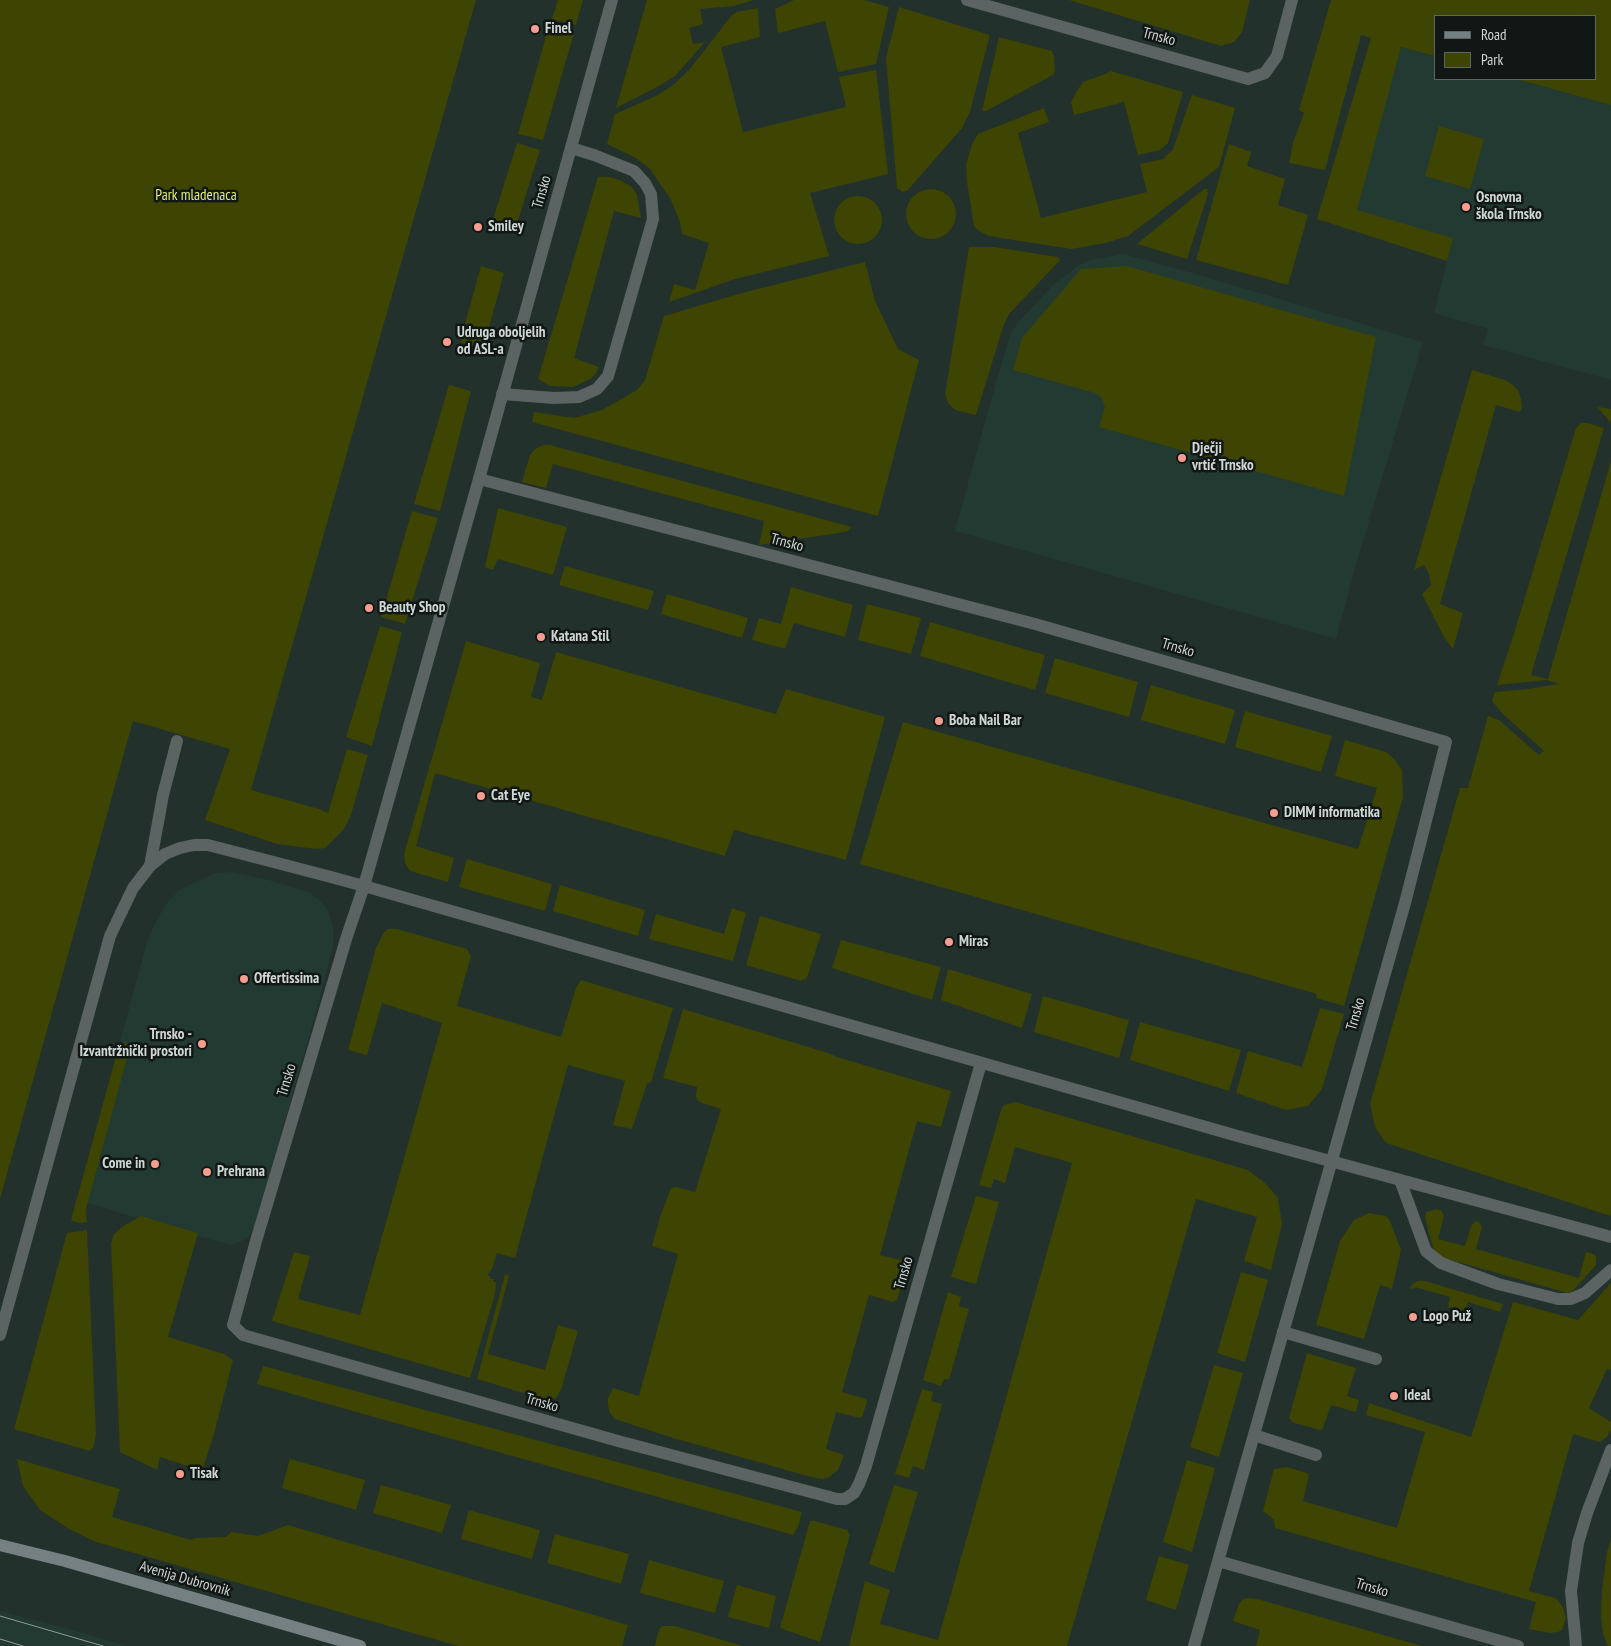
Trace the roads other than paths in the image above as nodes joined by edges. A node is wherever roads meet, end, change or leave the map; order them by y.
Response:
1 (612, 0) edge
2 (969, 0) edge
3 (1292, 0) edge
4 (571, 148) junction
5 (502, 394) junction
6 (479, 479) junction
7 (177, 741) dead end
8 (150, 866) junction
9 (364, 886) junction
10 (981, 1063) junction
11 (1332, 1161) junction
12 (1400, 1180) junction
13 (1611, 1237) edge
14 (1611, 1270) edge
15 (1283, 1332) junction
16 (0, 1335) edge
17 (1376, 1359) dead end
18 (1254, 1435) junction
19 (1611, 1450) edge
20 (1316, 1455) dead end
21 (0, 1545) edge
22 (1218, 1561) junction
23 (360, 1646) edge
24 (1194, 1646) edge
25 (1518, 1646) edge
26 (1576, 1646) edge

1 - 4 street, Trnsko
2 - 3 street, Trnsko
4 - 5 street, Trnsko
4 - 5 street
5 - 6 street, Trnsko
6 - 9 street, Trnsko
6 - 11 street, Trnsko
7 - 8 street
8 - 9 street
8 - 16 street
9 - 10 street
9 - 10 street, Trnsko
10 - 11 street
11 - 12 street
11 - 15 street, Trnsko
12 - 13 street
12 - 14 street
15 - 17 street
15 - 18 street, Trnsko
18 - 20 street
18 - 22 street, Trnsko
19 - 26 street
21 - 23 main road, Avenija Dubrovnik
22 - 24 street, Trnsko
22 - 25 street, Trnsko

